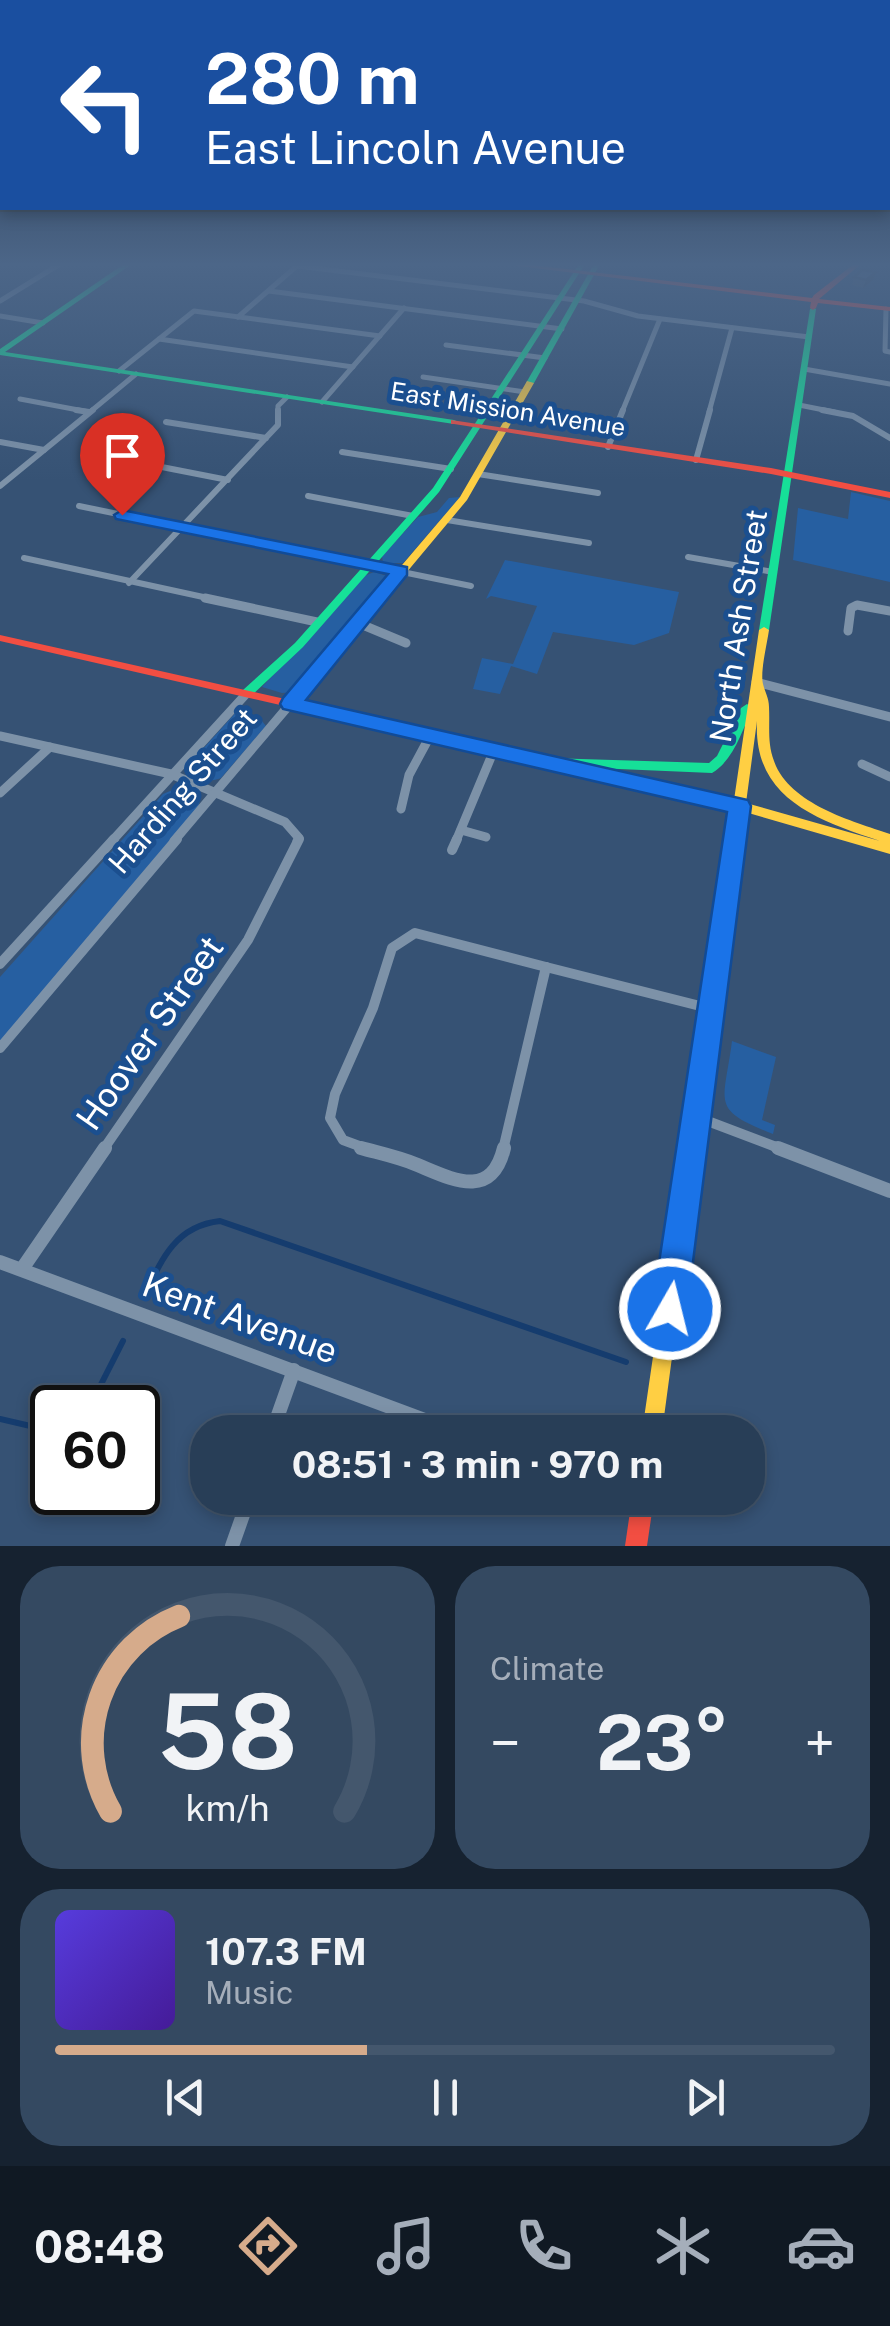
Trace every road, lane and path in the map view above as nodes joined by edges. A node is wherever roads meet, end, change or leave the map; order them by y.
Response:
1 (24, 336) edge
2 (163, 336) edge
3 (380, 336) edge
4 (534, 336) edge
5 (557, 336) edge
6 (653, 336) edge
7 (730, 336) edge
8 (801, 336) edge
9 (808, 337) joint
10 (159, 339) junction
11 (446, 345) dead end
12 (0, 352) edge
13 (522, 355) junction
14 (545, 358) junction
15 (352, 367) junction
16 (804, 370) junction
17 (119, 371) junction
18 (136, 374) junction
19 (423, 377) dead end
20 (890, 384) edge
21 (501, 388) junction
22 (525, 392) junction
23 (286, 397) junction
24 (20, 399) dead end
25 (322, 402) junction
26 (799, 405) junction
27 (89, 412) junction
28 (166, 422) dead end
29 (477, 427) junction
30 (502, 430) junction
31 (266, 438) junction
32 (890, 438) edge
33 (0, 442) edge
34 (608, 447) junction
35 (44, 450) junction
36 (342, 452) dead end
37 (126, 460) dead end
38 (696, 460) junction
39 (451, 469) junction
40 (478, 474) junction
41 (788, 474) junction
42 (228, 480) junction
43 (0, 486) edge
44 (598, 494) dead end
45 (890, 495) edge
46 (308, 496) dead end
47 (79, 506) dead end
48 (413, 516) junction
49 (447, 520) junction
50 (179, 529) junction
51 (590, 543) dead end
52 (688, 557) dead end
53 (24, 558) dead end
54 (368, 565) junction
55 (400, 571) junction
56 (773, 572) junction
57 (129, 583) junction
58 (470, 586) dead end
59 (890, 611) edge
60 (318, 622) junction
61 (358, 623) junction
62 (848, 631) dead end
63 (0, 638) edge
64 (406, 643) dead end
65 (755, 689) junction
66 (246, 693) junction
67 (291, 704) junction
68 (890, 717) edge
69 (0, 736) edge
70 (430, 736) junction
71 (50, 746) junction
72 (494, 750) junction
73 (550, 762) junction
74 (862, 764) dead end
75 (171, 774) junction
76 (890, 777) edge
77 (218, 791) junction
78 (0, 793) edge
79 (740, 806) junction
80 (401, 809) dead end
81 (286, 822) joint
82 (461, 830) junction
83 (486, 837) dead end
84 (890, 839) edge
85 (890, 849) edge
86 (452, 850) dead end
87 (0, 964) edge
88 (547, 964) junction
89 (712, 1009) junction
90 (0, 1048) edge
91 (697, 1116) junction
92 (890, 1191) edge
93 (0, 1262) edge
94 (22, 1269) junction
95 (294, 1370) junction
96 (278, 1415) edge
97 (412, 1415) edge
98 (654, 1415) edge
99 (243, 1515) edge
100 (637, 1515) edge
101 (232, 1546) edge
102 (636, 1546) edge

1 - 12 main road
2 - 10 street
3 - 15 street
4 - 13 main road, Harding Street
5 - 14 main road, Harding Street
6 - 34 street
7 - 38 street
8 - 9 street
9 - 16 main road, North Ash Street
10 - 15 street
10 - 17 street
11 - 13 street
12 - 17 main road, East Mission Avenue
13 - 14 street
13 - 21 main road, Harding Street
14 - 22 main road, Harding Street
15 - 25 street
16 - 20 street
16 - 26 main road, North Ash Street
17 - 18 main road, East Mission Avenue
18 - 23 main road, East Mission Avenue
18 - 27 street
19 - 21 street
21 - 22 street
21 - 29 main road, Harding Street
22 - 30 main road, Harding Street
23 - 25 main road, East Mission Avenue
23 - 31 street
24 - 27 street
25 - 29 main road, East Mission Avenue
26 - 32 street
26 - 41 main road, North Ash Street
27 - 35 street
28 - 31 street
29 - 30 main road, East Mission Avenue
29 - 39 main road, Harding Street
30 - 34 main road, East Mission Avenue
30 - 40 main road, Harding Street
31 - 42 street
33 - 35 street
34 - 38 main road, East Mission Avenue
35 - 43 street
36 - 39 street
37 - 42 street
38 - 41 main road, East Mission Avenue
39 - 48 main road, Harding Street
40 - 44 street
40 - 49 main road, Harding Street
41 - 45 main road, East Mission Avenue
41 - 56 main road, North Ash Street
42 - 50 street
46 - 48 street
47 - 50 street
48 - 54 main road, Harding Street
49 - 51 street
49 - 55 main road, Harding Street
50 - 54 street
50 - 57 street
52 - 56 street
53 - 57 street
54 - 55 street
54 - 60 main road, Harding Street
55 - 58 street
55 - 61 main road, Harding Street
56 - 65 main road, North Ash Street
57 - 60 street
59 - 62 street
60 - 66 main road, Harding Street
61 - 64 street
61 - 67 main road, Harding Street
63 - 66 main road
65 - 68 street
65 - 73 main road
65 - 79 main road, North Ash Street
65 - 84 main road
66 - 67 main road
66 - 75 street, Harding Street
67 - 70 main road
67 - 77 street, Harding Street
69 - 71 street
70 - 72 main road
70 - 80 street
71 - 75 street
71 - 78 street
72 - 73 main road
72 - 82 street
73 - 79 main road
74 - 76 street
75 - 77 street
75 - 87 street, Harding Street
77 - 81 street
77 - 90 street, Harding Street
79 - 85 main road
79 - 89 main road, North Ash Street
81 - 94 street, Hoover Street
82 - 83 street
82 - 86 street
88 - 88 street
88 - 89 street
89 - 91 main road, North Ash Street
91 - 92 street
91 - 98 main road, North Ash Street
93 - 94 street, Kent Avenue
94 - 95 street, Kent Avenue
95 - 96 street
95 - 97 street, Kent Avenue
99 - 101 street
100 - 102 main road

